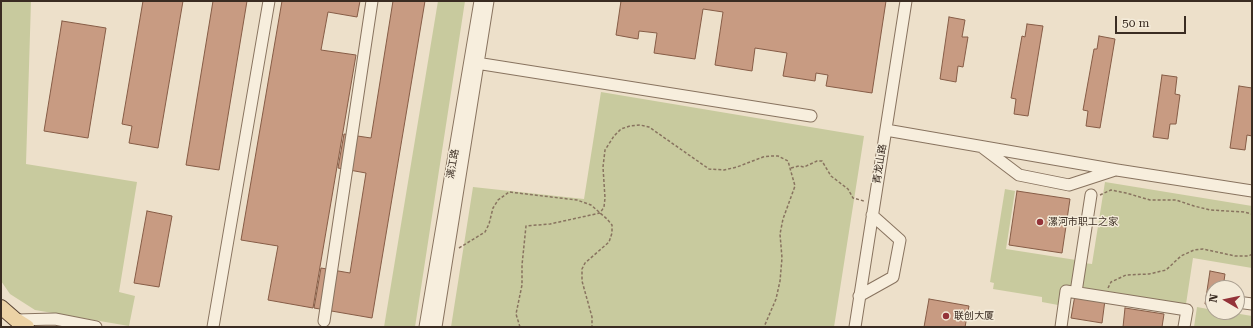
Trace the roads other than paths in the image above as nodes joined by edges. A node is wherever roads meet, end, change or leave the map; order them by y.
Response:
1 (269, 1) edge
2 (372, 1) edge
3 (480, 1) edge
4 (488, 1) edge
5 (906, 1) edge
6 (474, 63) junction
7 (811, 116) dead end
8 (886, 130) junction
9 (980, 146) junction
10 (1117, 170) junction
11 (1252, 191) edge
12 (1091, 198) road end
13 (873, 210) junction
14 (1076, 292) junction
15 (859, 296) junction
16 (1, 307) edge
17 (324, 321) dead end
18 (21, 324) edge
19 (96, 327) edge
20 (213, 327) edge
21 (425, 327) edge
22 (436, 327) edge
23 (855, 327) edge
24 (1061, 327) edge
25 (1184, 327) edge

1 - 20 street
2 - 17 street
3 - 6 street, 漓江路
4 - 6 street, 漓江路
5 - 8 street, 青龙山路
6 - 7 street
6 - 21 street, 漓江路
6 - 22 street, 漓江路
8 - 9 street
8 - 13 street, 青龙山路
9 - 10 street
9 - 10 street
10 - 11 street
12 - 14 street
13 - 15 street, 青龙山路
13 - 15 street
14 - 24 street
14 - 25 street
15 - 23 street, 青龙山路
16 - 18 main road
18 - 19 street

